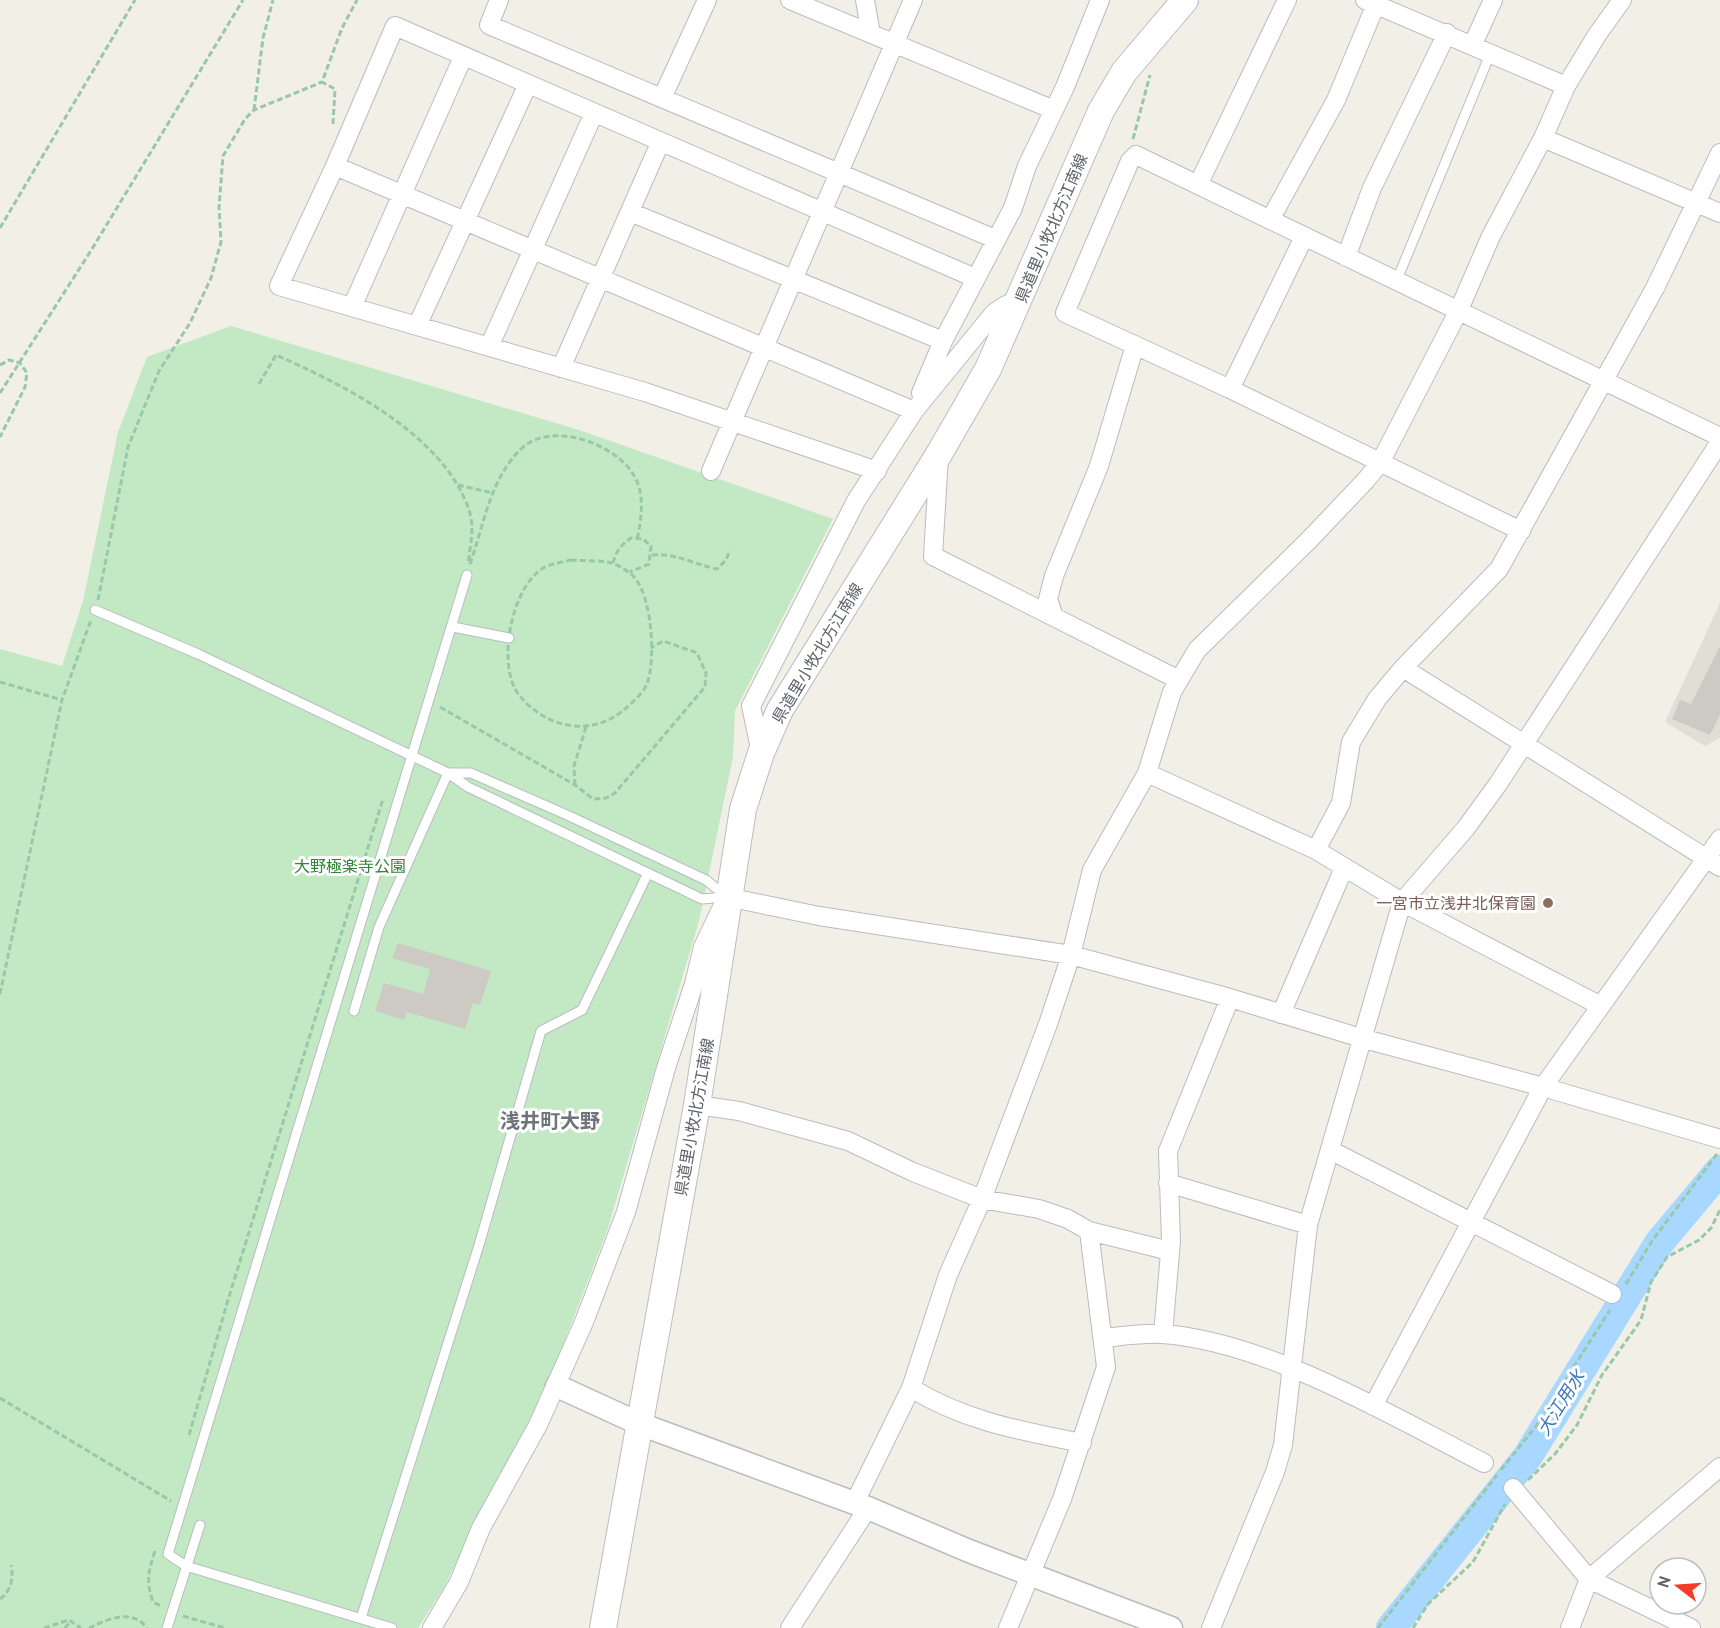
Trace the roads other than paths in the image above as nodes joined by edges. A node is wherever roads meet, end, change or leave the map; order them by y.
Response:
1 (500, 0) edge
2 (708, 0) edge
3 (790, 0) edge
4 (865, 0) edge
5 (913, 0) edge
6 (1100, 0) edge
7 (1185, 0) edge
8 (1287, 0) edge
9 (1493, 0) edge
10 (1623, 0) edge
11 (1371, 2) edge
12 (1399, 6) edge
13 (1447, 33) junction
14 (870, 34) junction
15 (894, 44) junction
16 (1473, 44) junction
17 (1491, 52) junction
18 (463, 57) junction
19 (528, 84) junction
20 (1566, 86) junction
21 (662, 99) junction
22 (1054, 110) junction
23 (594, 113) junction
24 (1543, 138) junction
25 (660, 143) junction
26 (1720, 153) edge
27 (335, 166) junction
28 (838, 174) junction
29 (1198, 185) junction
30 (402, 195) junction
31 (1695, 202) junction
32 (630, 212) junction
33 (822, 212) junction
34 (1720, 213) edge
35 (1270, 220) junction
36 (465, 221) junction
37 (1304, 237) junction
38 (995, 239) junction
39 (533, 250) junction
40 (1346, 257) junction
41 (975, 278) junction
42 (601, 279) junction
43 (794, 279) junction
44 (1396, 282) junction
45 (1019, 301) junction
46 (352, 307) junction
47 (1458, 312) junction
48 (417, 326) junction
49 (943, 341) junction
50 (1135, 345) junction
51 (489, 347) junction
52 (764, 348) junction
53 (561, 368) junction
54 (1604, 380) junction
55 (1230, 389) junction
56 (914, 411) junction
57 (732, 422) junction
58 (1720, 437) edge
59 (1720, 442) edge
60 (939, 454) junction
61 (1380, 463) junction
62 (711, 471) dead end
63 (877, 471) junction
64 (1521, 531) junction
65 (467, 575) road end
66 (95, 610) road end
67 (1054, 617) junction
68 (453, 627) junction
69 (509, 638) road end
70 (1403, 668) junction
71 (1179, 680) junction
72 (1525, 744) junction
73 (761, 753) junction
74 (411, 757) junction
75 (448, 773) junction
76 (1147, 773) junction
77 (1720, 839) edge
78 (1316, 850) junction
79 (1713, 863) edge
80 (1344, 868) junction
81 (648, 873) junction
82 (728, 897) junction
83 (1402, 902) junction
84 (1071, 955) junction
85 (1230, 998) junction
86 (1599, 1005) junction
87 (354, 1011) dead end
88 (1281, 1014) junction
89 (1361, 1038) junction
90 (1543, 1087) junction
91 (697, 1105) junction
92 (1720, 1139) edge
93 (1330, 1150) junction
94 (1168, 1183) junction
95 (982, 1199) junction
96 (1473, 1222) junction
97 (1308, 1225) junction
98 (1089, 1231) junction
99 (1170, 1251) junction
100 (1616, 1296) road end
101 (1163, 1335) junction
102 (1103, 1338) junction
103 (1293, 1370) junction
104 (557, 1386) junction
105 (911, 1389) junction
106 (1373, 1406) junction
107 (640, 1424) junction
108 (1082, 1443) junction
109 (1484, 1464) dead end
110 (1720, 1467) edge
111 (1514, 1490) road end
112 (861, 1506) junction
113 (200, 1525) dead end
114 (186, 1566) junction
115 (1029, 1574) junction
116 (1589, 1579) junction
117 (361, 1618) junction
118 (167, 1628) edge
119 (392, 1628) edge
120 (432, 1628) edge
121 (603, 1628) edge
122 (790, 1628) edge
123 (1008, 1628) edge
124 (1171, 1628) edge
125 (1211, 1628) edge
126 (1570, 1628) edge
127 (1691, 1628) edge

1 - 21 street
2 - 21 street
3 - 14 street
4 - 14 street
5 - 15 street
6 - 22 street
7 - 45 main road, 県道里小牧北方江南線
8 - 29 street
9 - 16 street
10 - 20 street
11 - 12 street
11 - 35 street
12 - 13 street
13 - 16 street
13 - 40 street
14 - 15 street
15 - 22 street
15 - 28 street
16 - 17 street
17 - 20 street
17 - 44 lane
18 - 19 street
18 - 27 street
18 - 30 street
19 - 23 street
19 - 36 street
20 - 24 street
21 - 28 street
22 - 38 street
23 - 25 street
23 - 39 street
24 - 31 street
24 - 47 street
25 - 32 street
25 - 33 street
26 - 31 street
27 - 30 street
27 - 46 street
28 - 33 street
28 - 38 street
29 - 35 street
29 - 50 street
30 - 36 street
30 - 46 street
31 - 34 street
31 - 54 street
32 - 42 street
32 - 43 street
33 - 41 street
33 - 43 street
35 - 37 street
36 - 39 street
36 - 48 street
37 - 40 street
37 - 55 street
38 - 41 street
39 - 42 street
39 - 51 street
40 - 44 street
41 - 49 street
42 - 52 street
42 - 53 street
43 - 49 street
43 - 52 street
44 - 47 street
45 - 56 street
45 - 60 main road, 県道里小牧北方江南線
46 - 48 street
47 - 54 street
47 - 61 street
48 - 51 street
49 - 56 street
50 - 55 street
50 - 67 street
51 - 53 street
52 - 56 street
52 - 57 street
53 - 57 street
54 - 58 street
54 - 64 street
55 - 61 street
56 - 63 street
57 - 62 street
57 - 63 street
59 - 72 street
60 - 67 street
60 - 73 main road, 県道里小牧北方江南線
61 - 64 street
61 - 71 street
63 - 73 street
64 - 70 street
65 - 68 lane
66 - 74 lane
67 - 71 street
68 - 69 lane
68 - 74 lane
70 - 72 street
70 - 78 street
71 - 76 street
72 - 79 street
72 - 83 street
73 - 82 main road, 県道里小牧北方江南線
74 - 75 lane
74 - 114 lane
75 - 81 lane
75 - 82 lane
75 - 87 lane
76 - 78 street
76 - 84 street
77 - 79 street
78 - 80 street
79 - 86 street
80 - 83 street
80 - 88 street
81 - 82 lane
81 - 117 lane
82 - 84 street
82 - 91 main road, 県道里小牧北方江南線
82 - 104 street
83 - 86 street
83 - 89 street
84 - 85 street
84 - 95 street
85 - 88 street
85 - 94 street
86 - 90 street
88 - 89 street
89 - 90 street
89 - 93 street
90 - 92 street
90 - 96 street
91 - 95 street
91 - 107 main road, 県道里小牧北方江南線
93 - 96 street
93 - 97 street
94 - 97 street
94 - 99 street
95 - 98 street
95 - 105 street
96 - 100 street
96 - 106 street
97 - 103 street
98 - 99 street
98 - 102 street
99 - 101 street
101 - 102 street
101 - 103 street
102 - 108 street
103 - 106 street
103 - 125 street
104 - 107 street
104 - 120 street
105 - 108 street
105 - 112 street
106 - 109 street
107 - 112 street
107 - 121 main road, 県道里小牧北方江南線
108 - 115 street
110 - 116 street
111 - 116 street
112 - 115 street
112 - 122 street
113 - 114 lane
114 - 117 lane
114 - 118 lane
115 - 123 street
115 - 124 street
116 - 126 street
116 - 127 street
117 - 119 lane

